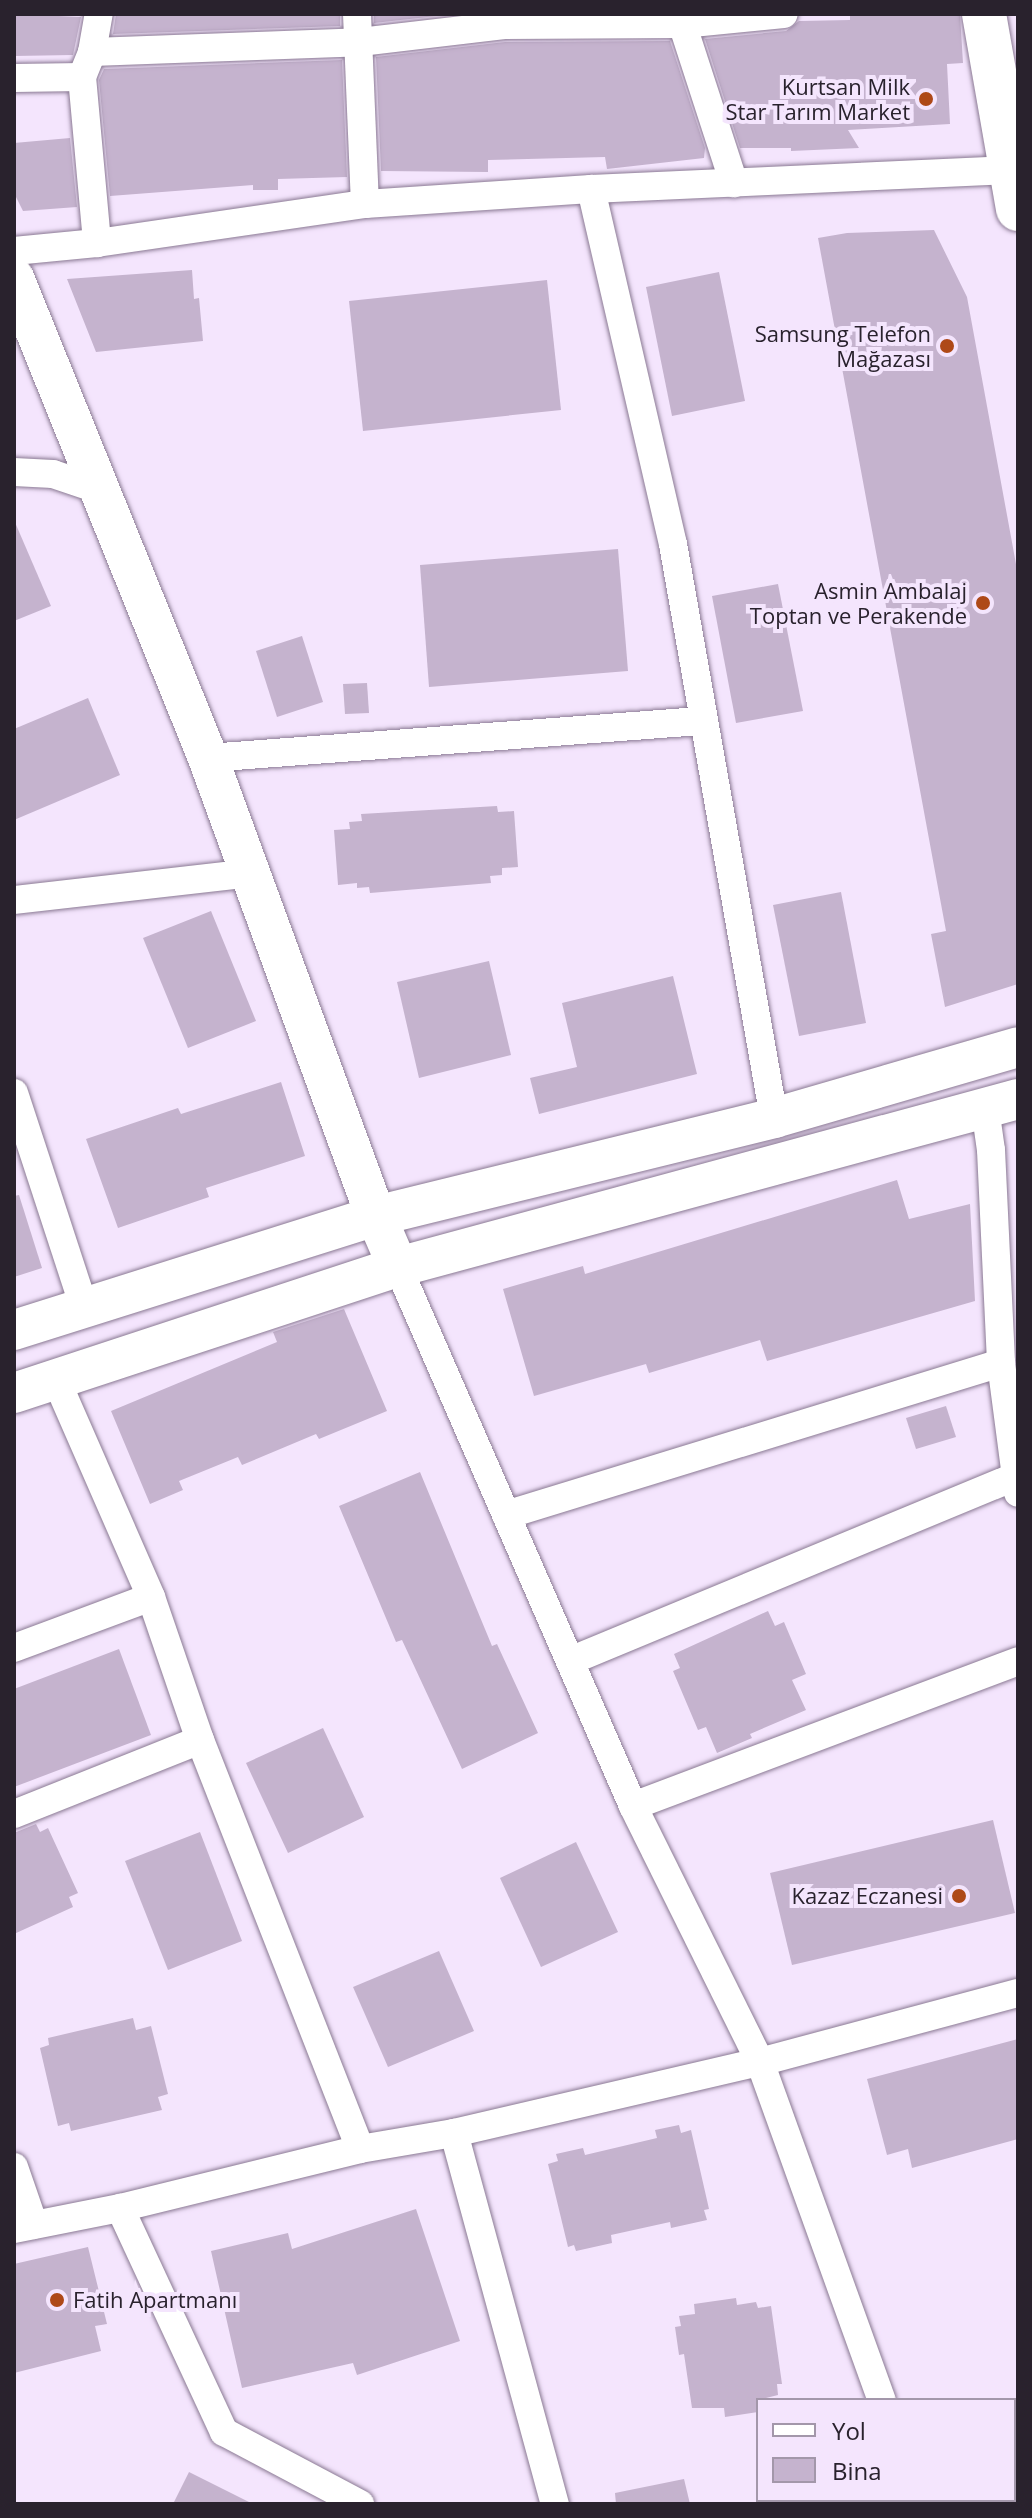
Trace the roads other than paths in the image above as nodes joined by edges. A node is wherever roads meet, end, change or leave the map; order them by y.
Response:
1 (99, 14) edge
2 (784, 14) edge
3 (984, 14) edge
4 (680, 19) edge
5 (358, 28) edge
6 (87, 65) junction
7 (14, 78) edge
8 (734, 183) junction
9 (591, 189) junction
10 (1014, 190) edge
11 (365, 204) junction
12 (97, 243) junction
13 (14, 251) edge
14 (14, 278) edge
15 (14, 472) edge
16 (100, 490) junction
17 (702, 721) junction
18 (208, 758) junction
19 (250, 873) junction
20 (14, 900) edge
21 (1018, 1047) edge
22 (14, 1093) edge
23 (1002, 1103) edge
24 (774, 1118) junction
25 (376, 1216) junction
26 (398, 1267) junction
27 (84, 1307) junction
28 (14, 1330) edge
29 (1001, 1363) junction
30 (55, 1377) junction
31 (14, 1393) edge
32 (1017, 1485) edge
33 (506, 1515) junction
34 (151, 1597) junction
35 (14, 1648) edge
36 (570, 1661) junction
37 (1018, 1661) edge
38 (200, 1740) junction
39 (633, 1806) junction
40 (14, 1814) edge
41 (1018, 1993) edge
42 (760, 2062) junction
43 (454, 2133) junction
44 (360, 2149) junction
45 (14, 2167) edge
46 (120, 2208) junction
47 (24, 2227) edge
48 (881, 2398) edge
49 (360, 2504) edge
50 (555, 2504) edge

1 - 6 street
2 - 4 street
3 - 10 highway
4 - 5 street
4 - 8 street
5 - 6 street
5 - 11 street
6 - 7 street
6 - 12 street
8 - 9 street
8 - 10 street
9 - 11 street
9 - 17 street
11 - 12 street
12 - 13 street
14 - 16 main road
15 - 16 street
16 - 18 main road
17 - 18 street
17 - 24 street
18 - 19 main road
19 - 20 street
19 - 25 main road
21 - 24 main road
22 - 27 street
23 - 26 main road
23 - 29 street
24 - 25 main road
25 - 26 main road
25 - 27 main road
26 - 30 main road
26 - 33 street
27 - 28 main road
29 - 32 street
29 - 33 street
30 - 31 main road
30 - 34 street
32 - 36 street
33 - 36 street
34 - 35 street
34 - 38 street
36 - 39 street
37 - 39 street
38 - 40 street
38 - 44 street
39 - 42 street
41 - 42 street
42 - 43 street
42 - 48 street
43 - 44 street
43 - 50 street
44 - 46 street
45 - 47 street
46 - 47 street
46 - 49 street

